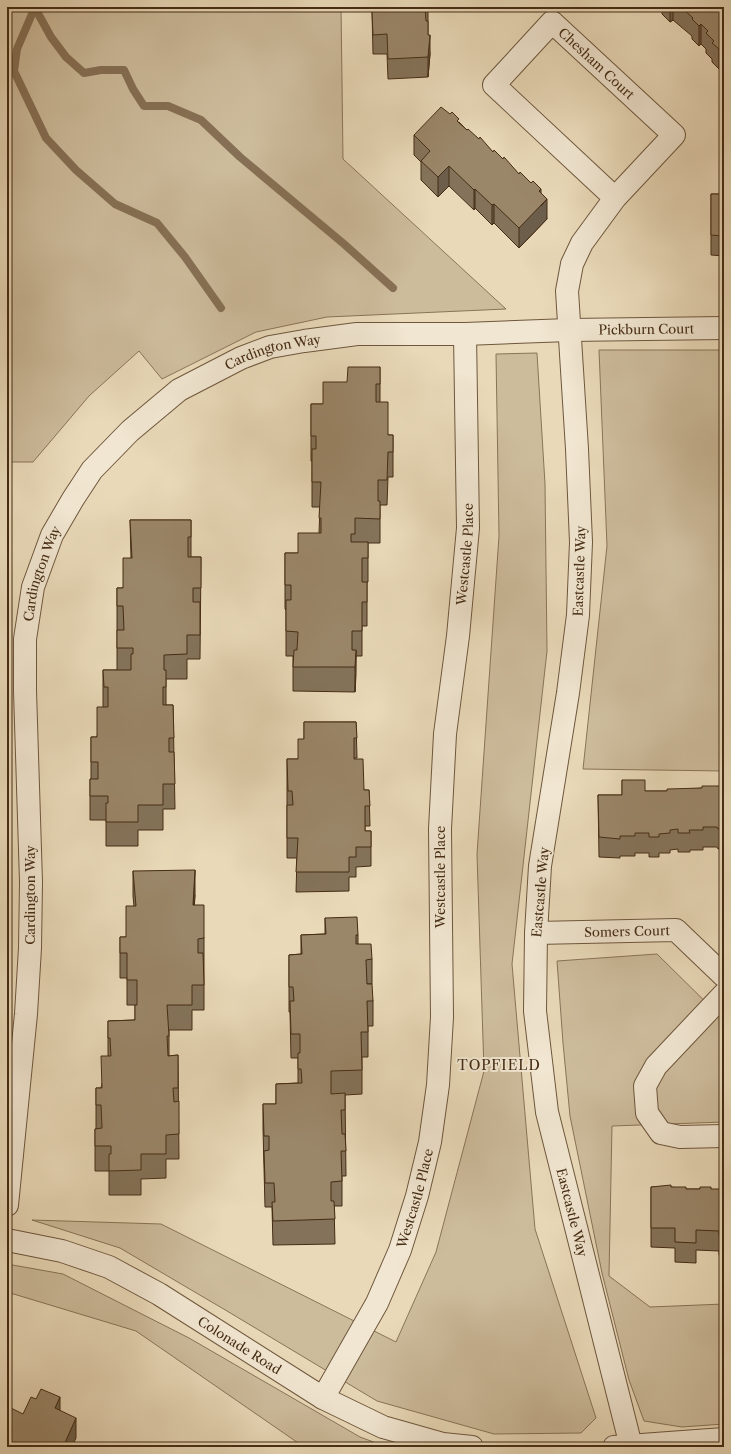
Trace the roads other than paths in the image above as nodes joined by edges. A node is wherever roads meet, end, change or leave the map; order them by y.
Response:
1 (615, 198) junction
2 (724, 328) edge
3 (569, 330) junction
4 (465, 334) junction
5 (536, 933) junction
6 (724, 976) edge
7 (724, 994) edge
8 (724, 1136) edge
9 (7, 1205) edge
10 (7, 1240) edge
11 (323, 1398) junction
12 (724, 1439) edge
13 (623, 1446) edge
14 (472, 1447) edge

1 - 1 street, Chesham Court
1 - 3 street, Chesham Court
2 - 3 street, Pickburn Court
3 - 4 street, Cardington Way
3 - 5 street, Eastcastle Way
4 - 9 street, Cardington Way
4 - 11 street, Westcastle Place
5 - 6 street, Somers Court
5 - 13 street, Eastcastle Way
7 - 8 street
10 - 11 street, Colonade Road
11 - 14 street, Colonade Road
12 - 13 street

